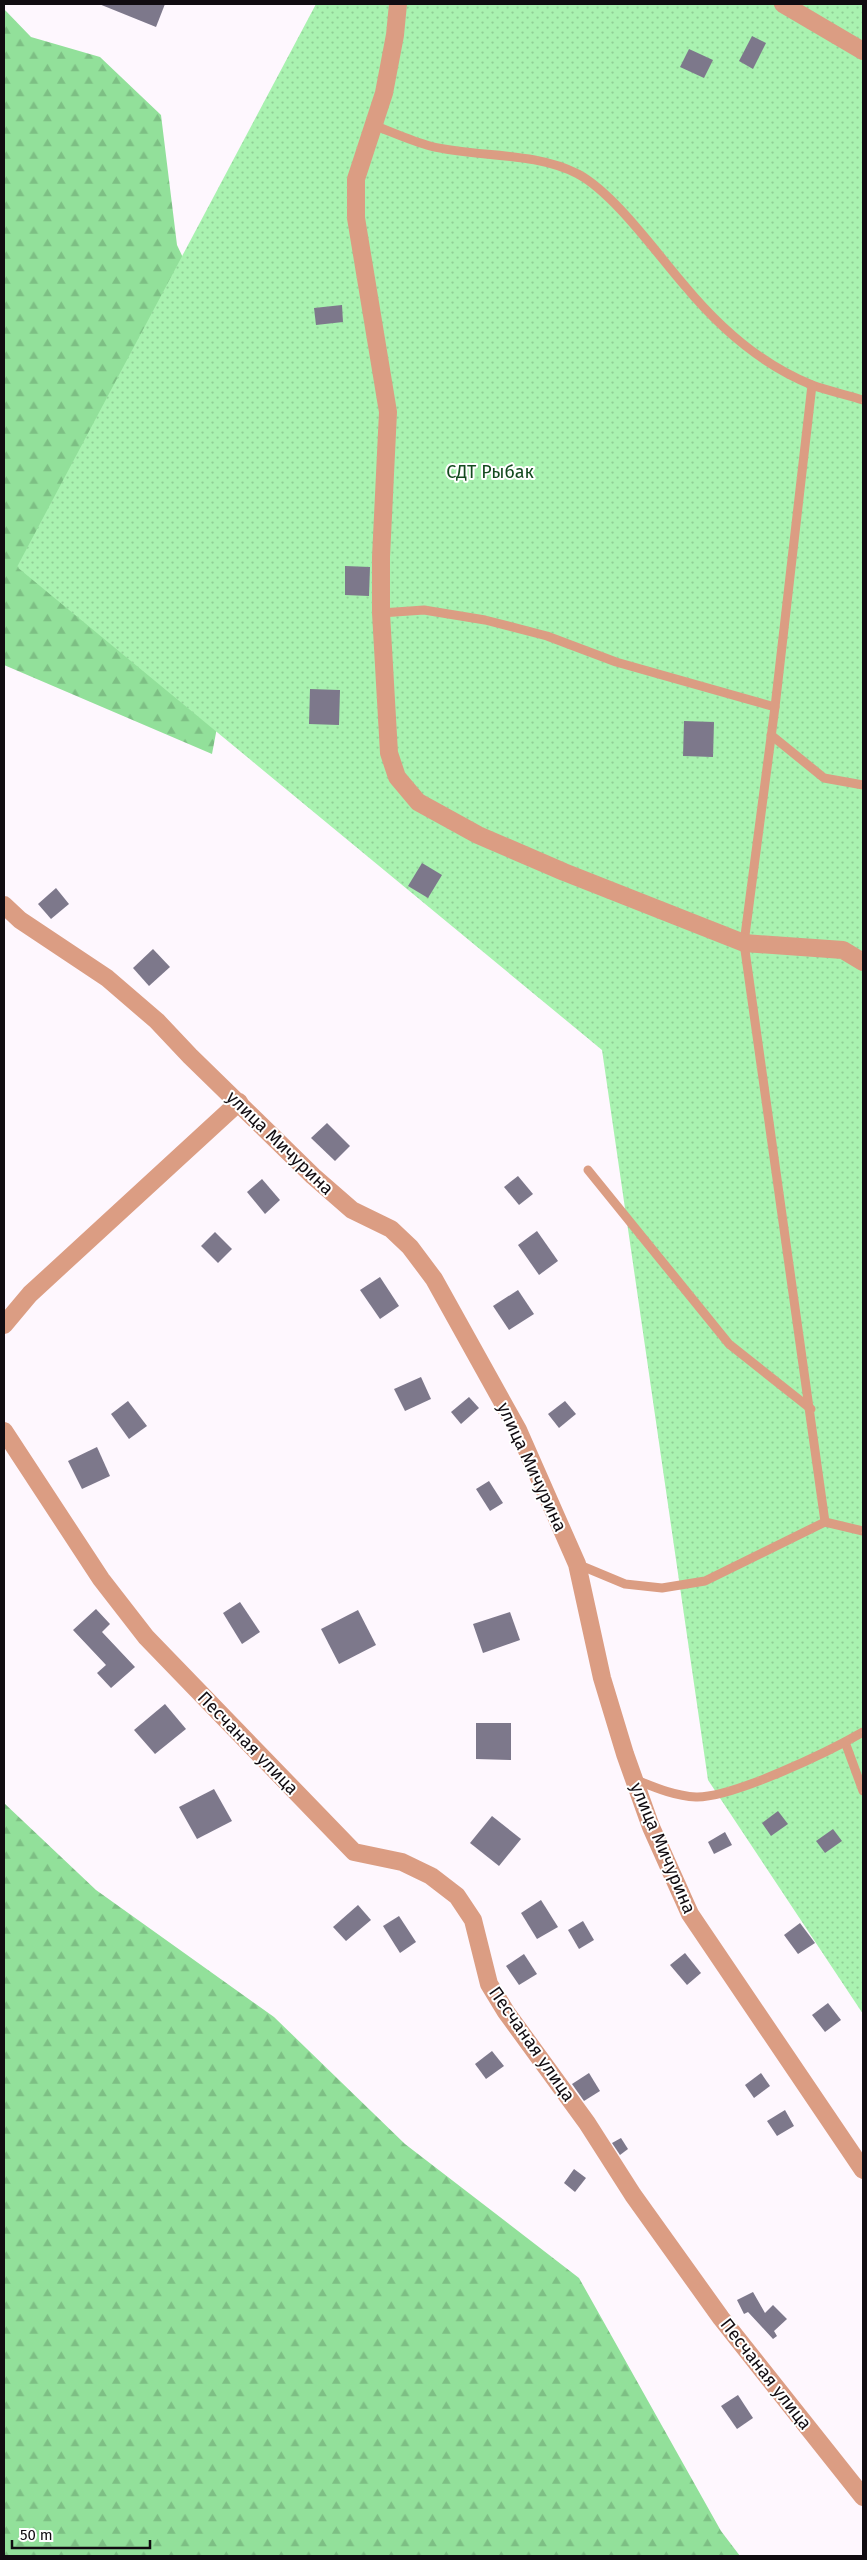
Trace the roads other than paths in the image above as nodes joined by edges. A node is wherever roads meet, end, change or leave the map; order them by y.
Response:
1 (398, 4) edge
2 (784, 4) edge
3 (863, 51) edge
4 (373, 125) junction
5 (812, 384) junction
6 (863, 400) edge
7 (381, 613) junction
8 (775, 706) junction
9 (771, 735) junction
10 (863, 784) edge
11 (4, 905) edge
12 (744, 943) junction
13 (863, 962) edge
14 (239, 1102) junction
15 (588, 1170) dead end
16 (4, 1324) edge
17 (811, 1408) junction
18 (4, 1431) edge
19 (825, 1522) junction
20 (863, 1531) edge
21 (578, 1564) junction
22 (863, 1732) edge
23 (845, 1742) junction
24 (634, 1779) junction
25 (863, 1791) edge
26 (863, 2170) edge
27 (863, 2498) edge

1 - 4 street
2 - 3 street
4 - 5 lane
4 - 7 street
5 - 6 lane
5 - 8 lane
7 - 8 lane
7 - 12 street
8 - 9 lane
9 - 10 lane
9 - 12 lane
11 - 14 street, улица Мичурина
12 - 13 street
12 - 17 lane
14 - 16 street
14 - 21 street, улица Мичурина
15 - 17 lane
17 - 19 lane
18 - 27 street, Песчаная улица
19 - 20 lane
19 - 21 lane
21 - 24 street, улица Мичурина
22 - 23 lane
23 - 24 lane
23 - 25 lane
24 - 26 street, улица Мичурина

